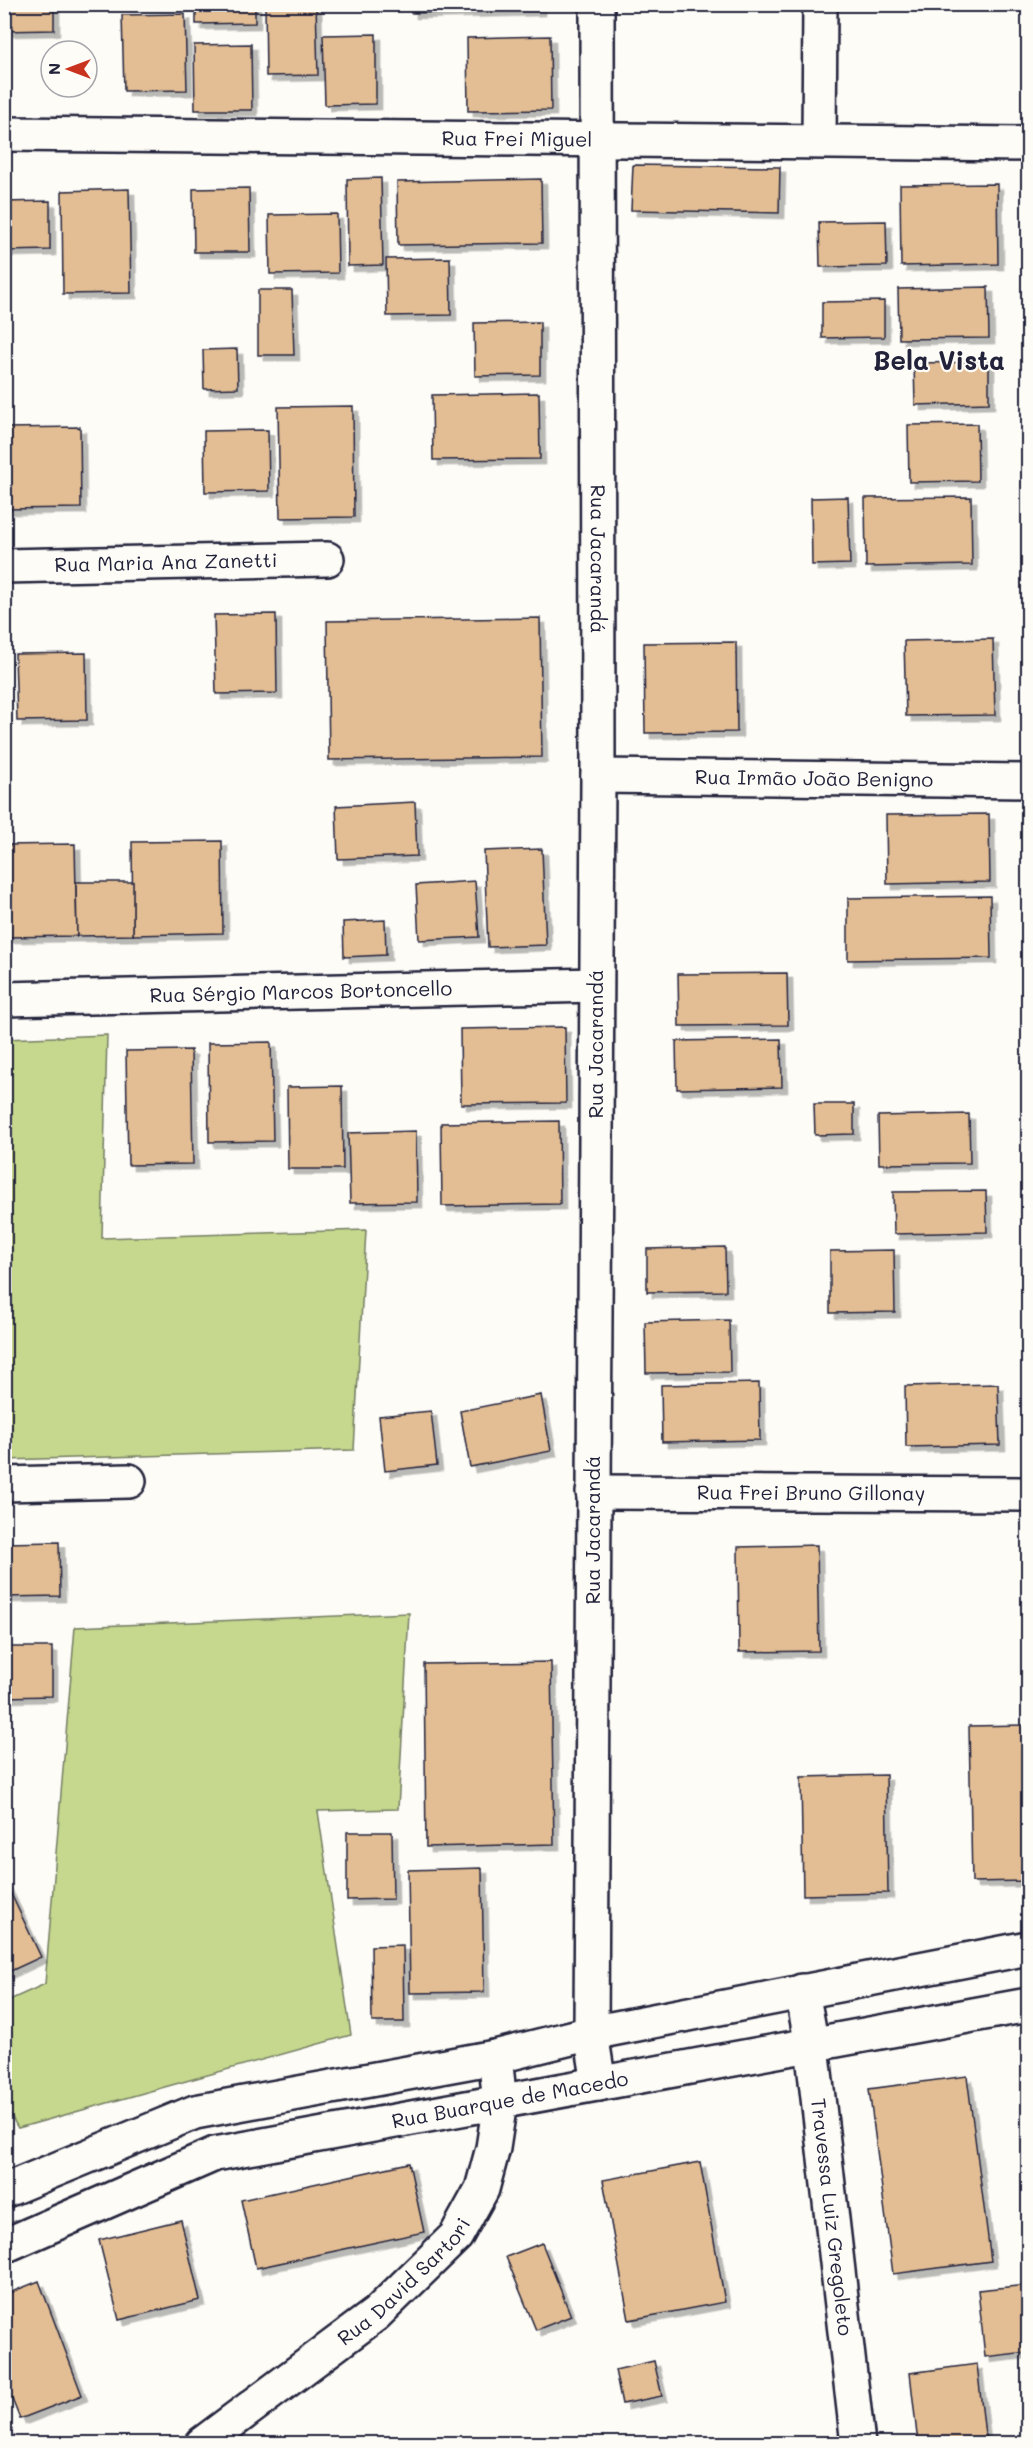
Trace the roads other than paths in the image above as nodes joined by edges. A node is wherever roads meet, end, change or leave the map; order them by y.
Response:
1 (597, 4) edge
2 (820, 4) edge
3 (4, 134) edge
4 (597, 140) junction
5 (819, 141) junction
6 (1029, 144) edge
7 (327, 559) dead end
8 (4, 566) edge
9 (598, 776) junction
10 (1029, 781) edge
11 (596, 985) junction
12 (4, 999) edge
13 (129, 1480) dead end
14 (4, 1484) edge
15 (593, 1492) junction
16 (1029, 1494) edge
17 (1029, 1948) edge
18 (802, 1991) junction
19 (1029, 2005) edge
20 (591, 2033) junction
21 (812, 2046) junction
22 (495, 2057) junction
23 (599, 2084) junction
24 (501, 2102) junction
25 (238, 2104) junction
26 (250, 2148) junction
27 (4, 2191) edge
28 (4, 2246) edge
29 (202, 2444) edge
30 (858, 2444) edge

1 - 4 street, Rua Jacarandá
2 - 5 street
3 - 4 street, Rua Frei Miguel
4 - 5 street, Rua Frei Miguel
4 - 9 street, Rua Jacarandá
5 - 6 street, Rua Frei Miguel
7 - 8 street, Rua Maria Ana Zanetti
9 - 10 street, Rua Irmão João Benigno
9 - 11 street, Rua Jacarandá
11 - 12 street, Rua Sérgio Marcos Bortoncello
11 - 15 street, Rua Jacarandá
13 - 14 street
15 - 16 street, Rua Frei Bruno Gillonay
15 - 20 street, Rua Jacarandá
17 - 18 street
18 - 20 street
18 - 21 street, Travessa Luiz Gregoleto
19 - 21 street, Rua Buarque de Macedo
20 - 22 street
20 - 23 street, Rua Jacarandá
21 - 23 street, Rua Buarque de Macedo
21 - 30 street, Travessa Luiz Gregoleto
22 - 24 street, Rua David Sartori
22 - 25 street
23 - 24 street, Rua Buarque de Macedo
24 - 26 street, Rua Buarque de Macedo
24 - 29 street, Rua David Sartori
25 - 26 street
25 - 27 street
26 - 28 street, Rua Buarque de Macedo

